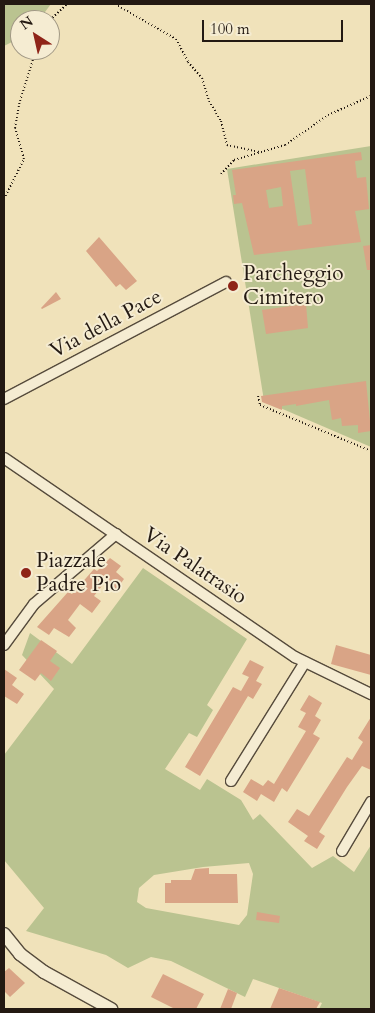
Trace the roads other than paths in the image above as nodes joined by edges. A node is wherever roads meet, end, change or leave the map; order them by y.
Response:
1 (226, 282) dead end
2 (4, 399) edge
3 (4, 458) edge
4 (116, 534) junction
5 (4, 645) edge
6 (305, 662) junction
7 (371, 694) edge
8 (231, 781) dead end
9 (371, 802) edge
10 (342, 851) dead end
11 (4, 934) edge
12 (111, 1009) edge

1 - 2 street, Via della Pace
3 - 4 street, Via Palatrasio
4 - 5 street
4 - 6 street, Via Palatrasio
6 - 7 street, Via Palatrasio
6 - 8 street
9 - 10 street
11 - 12 street

